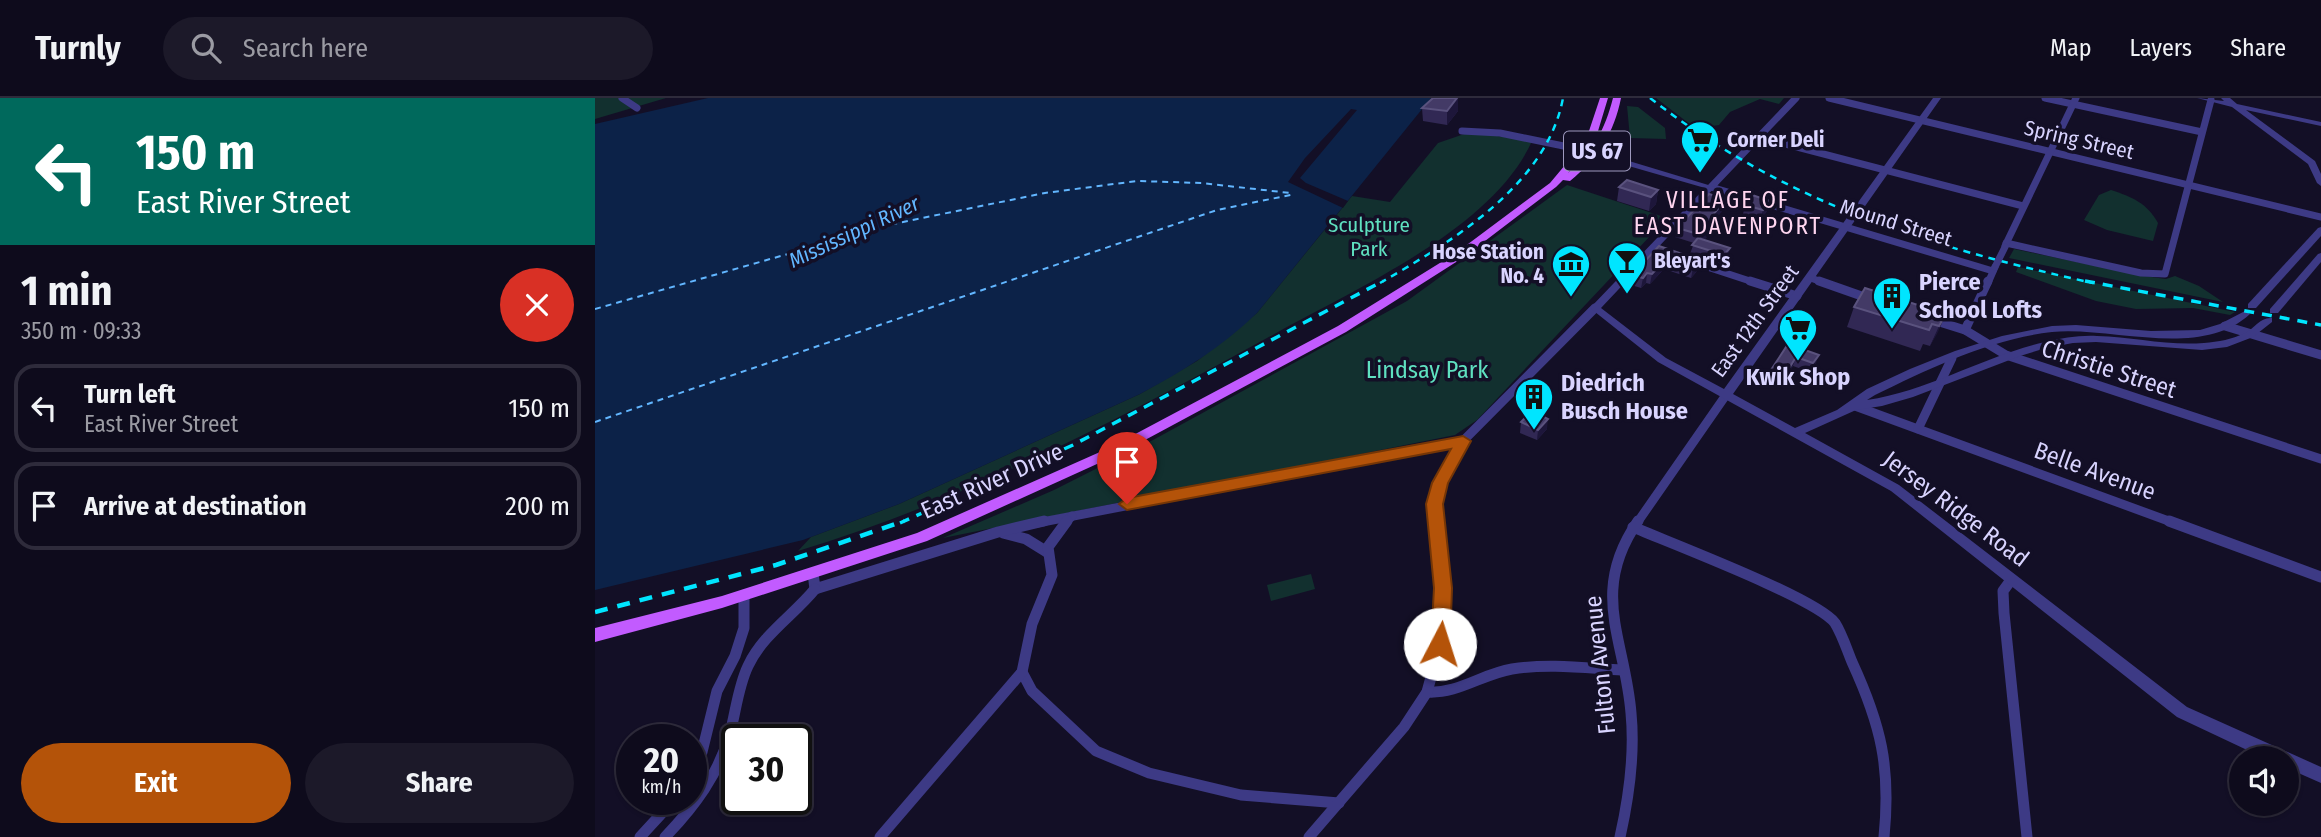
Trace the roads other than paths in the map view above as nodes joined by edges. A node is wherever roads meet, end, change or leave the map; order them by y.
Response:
1 (622, 98) edge
2 (1604, 98) edge
3 (1617, 98) edge
4 (1796, 98) edge
5 (1829, 98) edge
6 (1937, 98) edge
7 (2045, 98) edge
8 (2201, 98) edge
9 (2211, 100) junction
10 (2231, 100) edge
11 (2074, 101) edge
12 (638, 108) dead end
13 (2249, 108) junction
14 (1921, 121) junction
15 (2321, 124) edge
16 (1462, 131) dead end
17 (2202, 132) junction
18 (1758, 137) junction
19 (1583, 150) junction
20 (2050, 151) junction
21 (1595, 153) junction
22 (2321, 159) edge
23 (1886, 170) junction
24 (2321, 183) edge
25 (1553, 185) junction
26 (2189, 185) junction
27 (1711, 187) junction
28 (2023, 206) junction
29 (2321, 217) edge
30 (1847, 226) junction
31 (2321, 230) edge
32 (2006, 245) junction
33 (1652, 248) junction
34 (1664, 252) edge
35 (1676, 256) edge
36 (2321, 256) edge
37 (1994, 269) junction
38 (1811, 278) junction
39 (1797, 296) junction
40 (1887, 305) edge
41 (1595, 308) junction
42 (1926, 318) edge
43 (2225, 326) junction
44 (1965, 330) junction
45 (2251, 334) junction
46 (1987, 345) junction
47 (2006, 355) junction
48 (2321, 355) edge
49 (1952, 358) junction
50 (1941, 381) junction
51 (1726, 395) junction
52 (1855, 406) junction
53 (1918, 429) junction
54 (1797, 432) junction
55 (1463, 441) junction
56 (2321, 458) edge
57 (1076, 514) junction
58 (1633, 527) junction
59 (998, 531) junction
60 (1047, 552) junction
61 (813, 573) junction
62 (2321, 577) edge
63 (2011, 580) junction
64 (815, 589) junction
65 (744, 595) junction
66 (595, 635) edge
67 (753, 655) junction
68 (735, 656) junction
69 (1622, 670) junction
70 (1023, 673) junction
71 (1427, 692) junction
72 (707, 732) edge
73 (2254, 746) edge
74 (2299, 765) edge
75 (2321, 775) edge
76 (1339, 803) junction
77 (660, 815) edge
78 (640, 837) edge
79 (665, 837) edge
80 (880, 837) edge
81 (1309, 837) edge
82 (1621, 837) edge
83 (1884, 837) edge
84 (2027, 837) edge

1 - 12 street
2 - 19 main road, East River Drive / US 67
3 - 21 main road, East River Drive / US 67
4 - 18 street
5 - 14 street, Spring Street
6 - 14 street, East 12th Street
7 - 11 street
8 - 9 street
9 - 10 street
9 - 17 street
10 - 13 street
10 - 24 street
11 - 17 street
11 - 20 street
13 - 15 street
13 - 22 street
14 - 20 street, Spring Street
14 - 23 street, East 12th Street
16 - 19 street, Mound Street
17 - 26 street
18 - 23 street
18 - 27 street
19 - 21 street, Mound Street
19 - 25 main road, East River Drive / US 67
20 - 26 street, Spring Street
20 - 28 street
21 - 25 main road, East River Drive / US 67
21 - 27 street, Mound Street
23 - 28 street
23 - 30 street, East 12th Street
25 - 61 main road, East River Drive / US 67
26 - 29 street, Spring Street
26 - 32 street
27 - 30 street, Mound Street
27 - 33 street
28 - 32 street
30 - 37 street, Mound Street
30 - 38 street, East 12th Street
31 - 43 street
32 - 37 street, bridge
33 - 34 street
33 - 41 street
35 - 39 street
36 - 45 street
37 - 44 street
38 - 39 street, East 12th Street
38 - 40 street
39 - 51 street, East 12th Street
41 - 51 street, Jersey Ridge Road
41 - 55 street
42 - 44 street, Christie Street
43 - 45 street
43 - 46 street
44 - 46 street, Christie Street
45 - 47 street
45 - 48 street
46 - 47 street, Christie Street
46 - 49 street
47 - 50 street
47 - 56 street, Christie Street
49 - 50 street
49 - 52 street
50 - 52 street
50 - 53 street
51 - 54 street, Jersey Ridge Road
51 - 58 street, Fulton Avenue
52 - 53 street, Belle Avenue
52 - 54 street
53 - 62 street, Belle Avenue
54 - 63 street, Jersey Ridge Road
55 - 57 street
55 - 71 street
57 - 59 street
57 - 60 street
58 - 69 street, Fulton Avenue
58 - 83 street
59 - 60 street
59 - 64 street
60 - 70 street
61 - 64 street
61 - 65 main road, East River Drive / US 67
63 - 73 street, Jersey Ridge Road
63 - 84 street
64 - 67 street
65 - 66 main road, East River Drive / US 67
65 - 68 street
67 - 68 street
67 - 79 street
68 - 72 street
69 - 71 street
69 - 82 street, Fulton Avenue
70 - 76 street
70 - 80 street
71 - 76 street
74 - 75 street
76 - 81 street
77 - 78 street

